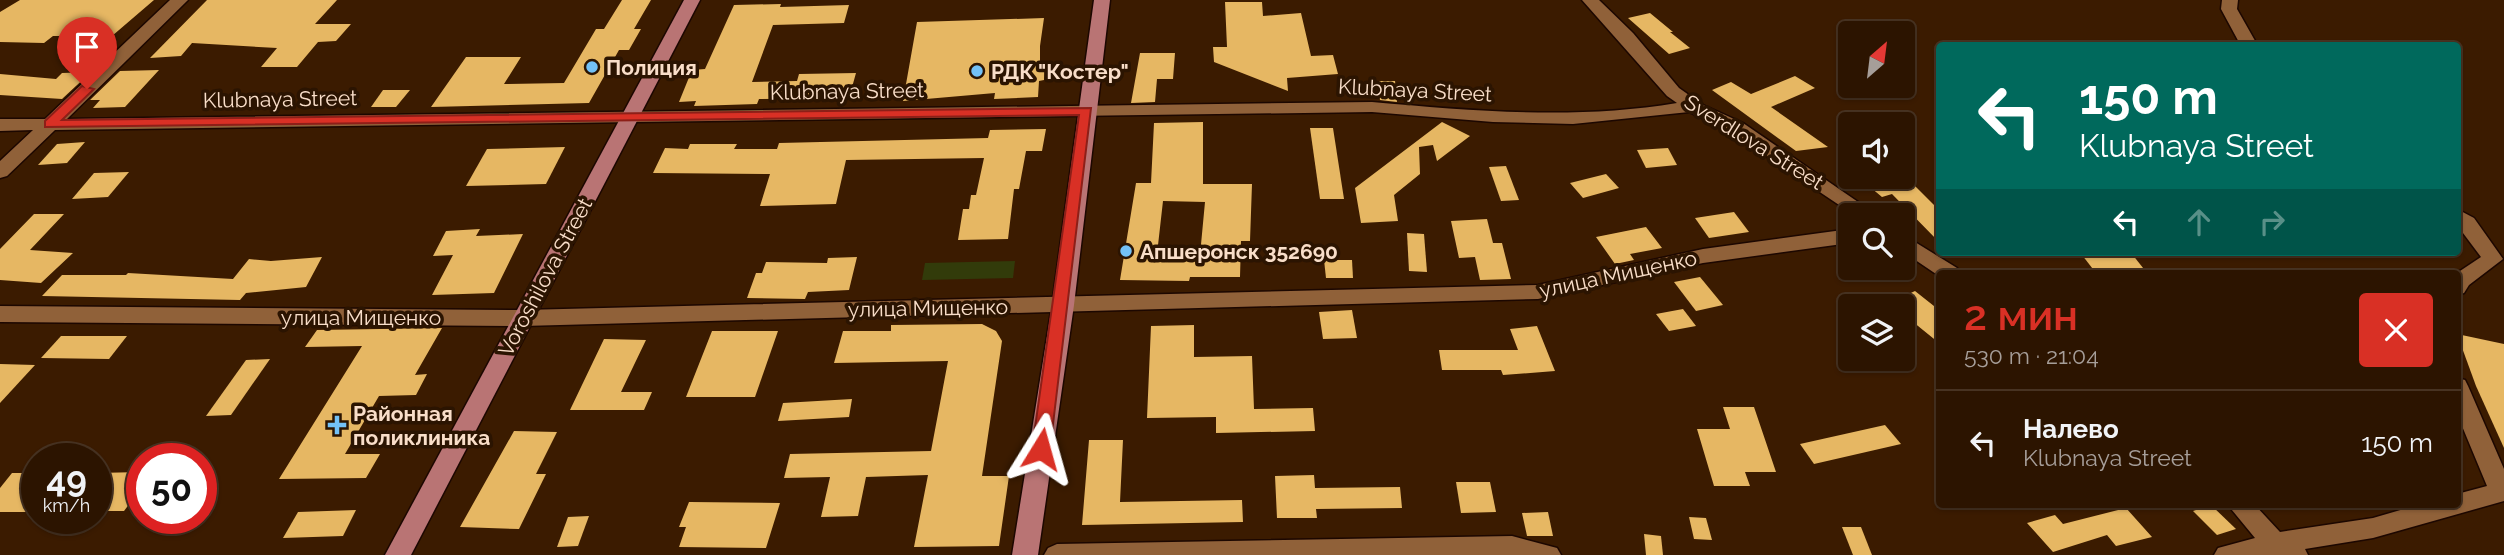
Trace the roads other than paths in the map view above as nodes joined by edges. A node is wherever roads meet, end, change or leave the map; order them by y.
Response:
1 (180, 0) edge
2 (692, 0) edge
3 (1102, 0) edge
4 (1590, 0) edge
5 (2230, 0) edge
6 (2248, 42) edge
7 (1693, 106) junction
8 (1086, 111) junction
9 (630, 117) junction
10 (50, 124) junction
11 (0, 125) edge
12 (0, 172) edge
13 (1849, 203) edge
14 (2461, 218) edge
15 (1838, 238) edge
16 (1915, 250) edge
17 (1946, 270) edge
18 (2461, 282) edge
19 (1063, 304) junction
20 (0, 314) edge
21 (523, 318) junction
22 (2461, 395) edge
23 (2503, 491) edge
24 (2461, 503) edge
25 (2243, 508) edge
26 (2442, 508) edge
27 (2285, 549) edge
28 (398, 555) edge
29 (1025, 555) edge
30 (1057, 555) edge
31 (1548, 555) edge
32 (2227, 555) edge

1 - 10 street
2 - 9 main road, Voroshilova Street
3 - 8 main road
4 - 7 street, Sverdlova Street
5 - 6 street
7 - 8 street, Klubnaya Street
7 - 13 street, Sverdlova Street
8 - 9 street, Klubnaya Street
8 - 19 main road
9 - 10 street, Klubnaya Street
9 - 21 main road, Voroshilova Street
10 - 11 street, Klubnaya Street
10 - 12 street
14 - 18 street
15 - 19 street, улица Мищенко
16 - 17 street
19 - 21 street, улица Мищенко
19 - 29 main road
20 - 21 street, улица Мищенко
21 - 28 main road, Voroshilova Street
22 - 23 street
23 - 24 street
25 - 27 street
26 - 27 street
27 - 32 street
30 - 31 street

